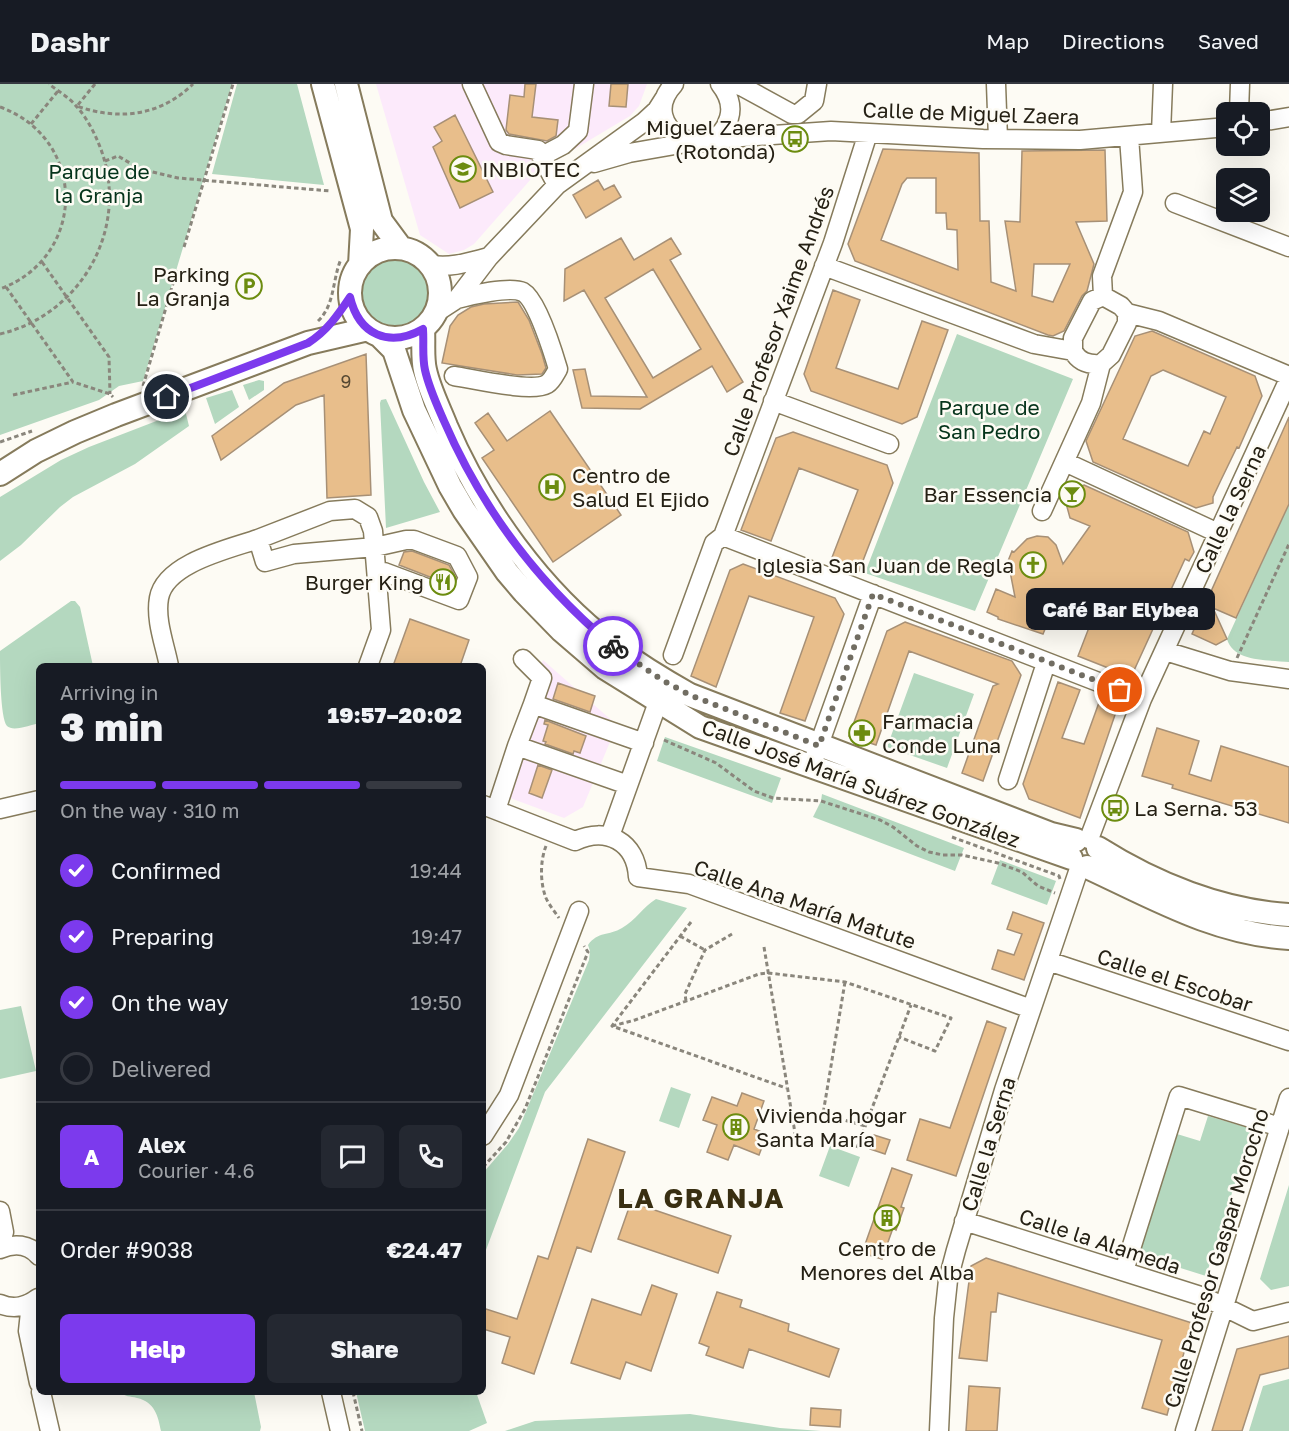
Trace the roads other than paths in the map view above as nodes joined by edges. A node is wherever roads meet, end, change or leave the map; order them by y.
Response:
1 (323, 84) edge
2 (346, 84) edge
3 (472, 84) edge
4 (584, 84) edge
5 (720, 84) edge
6 (735, 84) edge
7 (817, 84) edge
8 (996, 84) edge
9 (1163, 84) edge
10 (1240, 84) edge
11 (667, 91) edge
12 (1239, 102) edge
13 (1289, 117) edge
14 (1270, 120) edge
15 (1216, 128) edge
16 (868, 133) junction
17 (1161, 133) junction
18 (1129, 137) junction
19 (713, 139) junction
20 (998, 139) junction
21 (692, 142) junction
22 (542, 156) junction
23 (573, 172) junction
24 (557, 185) junction
25 (1175, 203) dead end
26 (1289, 247) edge
27 (401, 248) junction
28 (352, 259) junction
29 (485, 263) junction
30 (432, 266) junction
31 (824, 266) junction
32 (499, 292) junction
33 (1103, 296) junction
34 (350, 297) junction
35 (457, 299) junction
36 (1127, 313) junction
37 (430, 321) junction
38 (311, 333) junction
39 (374, 333) junction
40 (1073, 351) junction
41 (1101, 364) junction
42 (454, 376) dead end
43 (1289, 378) edge
44 (773, 401) junction
45 (889, 444) dead end
46 (1065, 462) junction
47 (0, 474) edge
48 (1042, 511) dead end
49 (1218, 533) junction
50 (723, 536) junction
51 (258, 539) junction
52 (375, 547) junction
53 (377, 572) junction
54 (873, 594) junction
55 (1165, 651) junction
56 (674, 655) dead end
57 (523, 659) dead end
58 (169, 663) edge
59 (369, 663) edge
60 (1046, 663) junction
61 (1289, 679) edge
62 (1142, 699) junction
63 (658, 702) junction
64 (532, 704) junction
65 (644, 743) junction
66 (744, 743) junction
67 (517, 746) junction
68 (817, 751) junction
69 (1008, 780) dead end
70 (628, 785) junction
71 (877, 789) junction
72 (36, 801) edge
73 (489, 807) edge
74 (0, 809) edge
75 (610, 836) junction
76 (1083, 853) junction
77 (579, 911) dead end
78 (1289, 915) edge
79 (1289, 938) edge
80 (1048, 961) junction
81 (1031, 1009) junction
82 (1289, 1041) edge
83 (1289, 1098) edge
84 (1284, 1119) edge
85 (486, 1131) edge
86 (0, 1211) edge
87 (964, 1221) junction
88 (5, 1242) edge
89 (36, 1254) edge
90 (1124, 1271) junction
91 (35, 1300) edge
92 (6, 1306) edge
93 (1224, 1307) junction
94 (1289, 1312) edge
95 (28, 1331) junction
96 (36, 1369) edge
97 (42, 1395) edge
98 (332, 1395) edge
99 (50, 1431) edge
100 (340, 1431) edge
101 (939, 1431) edge
102 (1185, 1431) edge

1 - 28 main road
2 - 27 main road
3 - 22 street
4 - 22 street
5 - 19 street
6 - 7 street
8 - 20 street
9 - 17 street
10 - 12 street
11 - 21 street
11 - 23 street
13 - 14 street
15 - 17 street, Calle de Miguel Zaera
16 - 19 street, Calle de Miguel Zaera
16 - 20 street, Calle de Miguel Zaera
16 - 31 street, Calle Profesor Xaime Andrés
17 - 18 street, Calle de Miguel Zaera
18 - 20 street, Calle de Miguel Zaera
18 - 33 street
19 - 21 street, Calle de Miguel Zaera
21 - 23 street
22 - 24 street
23 - 24 street
24 - 29 street
25 - 26 street
27 - 28 main road
27 - 30 main road
28 - 34 main road
29 - 30 street
29 - 32 street
29 - 35 street
30 - 37 main road
31 - 40 street
31 - 44 street, Calle Profesor Xaime Andrés
32 - 35 street
32 - 42 street
33 - 36 street
33 - 40 street
34 - 38 main road
34 - 39 main road
35 - 37 street
36 - 41 street
36 - 43 street
37 - 39 main road
37 - 68 main road, Calle José María Suárez González
38 - 39 main road
38 - 47 main road
39 - 63 main road, Calle José María Suárez González
40 - 41 street
41 - 46 street
43 - 49 street, Calle la Serna
44 - 45 street
44 - 50 street, Calle Profesor Xaime Andrés
46 - 48 street
46 - 49 street
49 - 55 street, Calle la Serna
50 - 54 street
50 - 56 street, Calle Profesor Xaime Andrés
51 - 52 street
51 - 52 street
51 - 58 street
52 - 53 street
52 - 53 street
53 - 59 street
54 - 60 street
54 - 68 street
55 - 61 street
55 - 62 street, Calle la Serna
57 - 64 street
60 - 62 street
60 - 69 street
62 - 76 street, Calle la Serna
63 - 65 street
63 - 66 main road, Calle José María Suárez González
64 - 65 street
64 - 67 street
65 - 70 street
66 - 68 main road
66 - 71 main road, Calle José María Suárez González
67 - 70 street
67 - 73 street
68 - 71 main road
68 - 76 main road, Calle José María Suárez González
70 - 75 street
71 - 76 main road, Calle José María Suárez González
72 - 74 street
73 - 75 street
75 - 81 street, Calle Ana María Matute
76 - 78 main road
76 - 79 main road
76 - 80 street, Calle la Serna
77 - 85 street
80 - 81 street, Calle la Serna
80 - 82 street, Calle el Escobar
81 - 87 street, Calle la Serna
83 - 84 street, Calle Profesor Gaspar Morocho
84 - 90 street
84 - 93 street, Calle Profesor Gaspar Morocho
86 - 88 street
87 - 90 street, Calle la Alameda
87 - 101 street, Calle la Serna
88 - 89 street
90 - 93 street, Calle la Alameda
91 - 92 street
91 - 95 street
92 - 95 street
93 - 94 street, Calle la Alameda
93 - 102 street, Calle Profesor Gaspar Morocho
95 - 96 street
97 - 99 street
98 - 100 street

